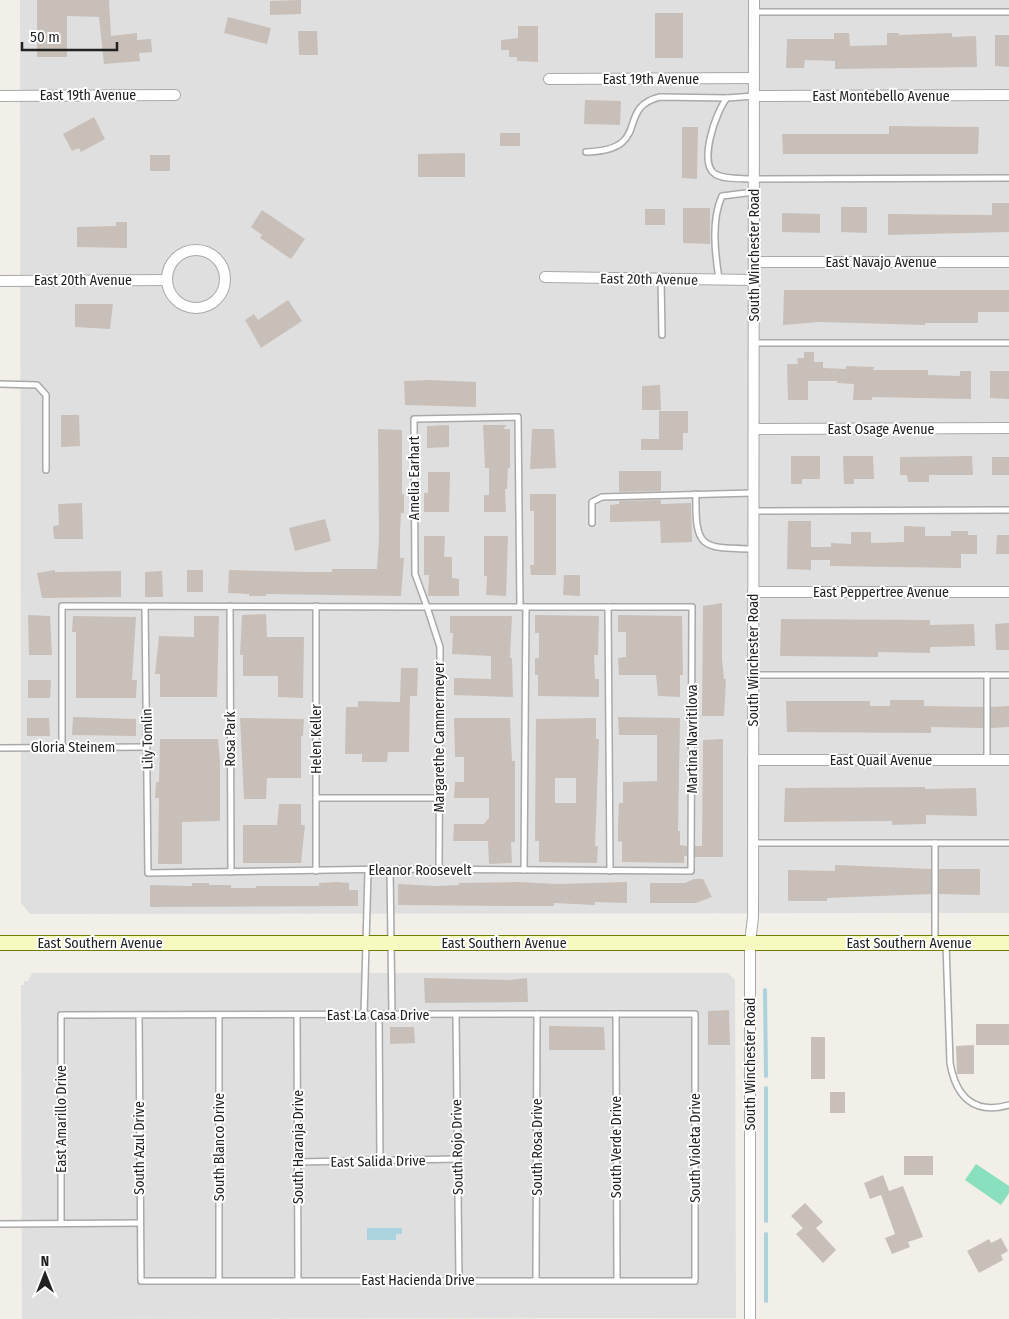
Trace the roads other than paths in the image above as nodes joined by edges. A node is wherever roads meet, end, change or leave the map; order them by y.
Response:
1 (754, 0) edge
2 (754, 12) junction
3 (1009, 12) edge
4 (754, 78) junction
5 (549, 79) dead end
6 (175, 95) dead end
7 (0, 96) edge
8 (754, 96) junction
9 (1009, 96) edge
10 (727, 98) junction
11 (586, 152) dead end
12 (1009, 178) edge
13 (754, 179) junction
14 (754, 192) junction
15 (754, 262) junction
16 (1009, 262) edge
17 (545, 278) dead end
18 (661, 279) junction
19 (167, 280) junction
20 (719, 280) junction
21 (754, 280) junction
22 (0, 281) edge
23 (662, 335) dead end
24 (754, 343) junction
25 (1009, 343) edge
26 (0, 384) edge
27 (1009, 428) edge
28 (754, 429) junction
29 (46, 470) dead end
30 (754, 493) junction
31 (696, 494) junction
32 (1009, 510) edge
33 (754, 511) junction
34 (592, 523) dead end
35 (754, 549) junction
36 (754, 592) junction
37 (1009, 592) edge
38 (145, 606) junction
39 (230, 606) junction
40 (316, 606) junction
41 (427, 607) junction
42 (523, 607) junction
43 (608, 607) junction
44 (754, 675) junction
45 (987, 675) junction
46 (1009, 675) edge
47 (62, 746) junction
48 (147, 747) junction
49 (0, 748) edge
50 (754, 760) junction
51 (987, 760) junction
52 (1009, 760) edge
53 (316, 798) junction
54 (439, 798) junction
55 (754, 843) junction
56 (934, 843) junction
57 (1009, 843) edge
58 (390, 869) junction
59 (439, 870) junction
60 (524, 870) junction
61 (316, 871) junction
62 (368, 871) junction
63 (610, 871) junction
64 (231, 872) junction
65 (692, 872) joint
66 (148, 873) joint
67 (0, 943) edge
68 (366, 943) junction
69 (750, 943) junction
70 (940, 943) junction
71 (1009, 943) edge
72 (390, 944) junction
73 (537, 1014) junction
74 (616, 1014) junction
75 (695, 1014) joint
76 (61, 1015) joint
77 (139, 1015) junction
78 (219, 1015) junction
79 (297, 1015) junction
80 (364, 1015) junction
81 (380, 1015) junction
82 (392, 1015) junction
83 (456, 1015) junction
84 (1009, 1105) edge
85 (457, 1159) junction
86 (380, 1160) junction
87 (298, 1162) junction
88 (61, 1223) junction
89 (140, 1223) junction
90 (0, 1224) edge
91 (536, 1279) junction
92 (617, 1279) junction
93 (219, 1280) junction
94 (298, 1280) junction
95 (459, 1280) junction
96 (141, 1281) joint
97 (695, 1281) joint
98 (750, 1319) edge

1 - 2 street, South Winchester Road
2 - 3 lane
2 - 4 street, South Winchester Road
4 - 5 street, East 19th Avenue
4 - 8 street, South Winchester Road
6 - 7 street, East 19th Avenue
8 - 9 street, East Montebello Avenue
8 - 10 lane
8 - 13 street, South Winchester Road
10 - 11 lane
10 - 13 lane
12 - 13 lane
13 - 14 street, South Winchester Road
14 - 15 street, South Winchester Road
14 - 20 lane
15 - 16 street, East Navajo Avenue
15 - 21 street, South Winchester Road
17 - 18 street, East 20th Avenue
18 - 20 street, East 20th Avenue
18 - 23 lane
19 - 19 street
19 - 22 street, East 20th Avenue
20 - 21 street, East 20th Avenue
21 - 24 street, South Winchester Road
24 - 25 lane
24 - 28 street, South Winchester Road
26 - 29 lane
27 - 28 street, East Osage Avenue
28 - 30 street, South Winchester Road
30 - 31 lane
30 - 33 street, South Winchester Road
31 - 34 lane
31 - 35 lane
32 - 33 lane
33 - 35 street, South Winchester Road
35 - 36 street, South Winchester Road
36 - 37 street, East Peppertree Avenue
36 - 44 street, South Winchester Road
38 - 39 lane
38 - 47 lane
38 - 48 lane, Lily Tomlin
39 - 40 lane
39 - 64 lane, Rosa Park
40 - 41 lane
40 - 53 lane, Helen Keller
41 - 42 lane
41 - 42 lane, Amelia Earhart
41 - 54 lane, Margarethe Cammermeyer
42 - 43 lane
42 - 60 lane
43 - 63 lane
43 - 65 lane, Martina Navritilova
44 - 45 lane
44 - 50 street, South Winchester Road
45 - 46 lane
45 - 51 lane
47 - 48 lane, Gloria Steinem
47 - 49 lane, Gloria Steinem
48 - 66 lane, Lily Tomlin
50 - 51 street, East Quail Avenue
50 - 55 street, South Winchester Road
51 - 52 street, East Quail Avenue
53 - 54 lane
53 - 61 lane, Helen Keller
54 - 59 lane, Margarethe Cammermeyer
55 - 56 lane
55 - 69 street, South Winchester Road
56 - 57 lane
56 - 70 lane
58 - 59 lane, Eleanor Roosevelt
58 - 62 lane, Eleanor Roosevelt
58 - 72 lane
59 - 60 lane, Eleanor Roosevelt
60 - 63 lane, Eleanor Roosevelt
61 - 62 lane, Eleanor Roosevelt
61 - 64 lane, Eleanor Roosevelt
62 - 68 lane
63 - 65 lane, Eleanor Roosevelt
64 - 66 lane, Eleanor Roosevelt
67 - 68 main road, East Southern Avenue
68 - 72 main road, East Southern Avenue
68 - 80 lane
69 - 70 main road, East Southern Avenue
69 - 72 main road, East Southern Avenue
69 - 98 street, South Winchester Road
70 - 71 main road, East Southern Avenue
70 - 84 lane
72 - 82 lane
73 - 74 lane, East La Casa Drive
73 - 83 lane, East La Casa Drive
73 - 91 lane, South Rosa Drive
74 - 75 lane, East La Casa Drive
74 - 92 lane, South Verde Drive
75 - 97 lane, South Violeta Drive
76 - 77 lane, East La Casa Drive
76 - 88 lane, East Amarillo Drive
77 - 78 lane, East La Casa Drive
77 - 89 lane, South Azul Drive
78 - 79 lane, East La Casa Drive
78 - 93 lane, South Blanco Drive
79 - 80 lane, East La Casa Drive
79 - 87 lane, South Haranja Drive
80 - 81 lane, East La Casa Drive
81 - 82 lane, East La Casa Drive
81 - 86 lane
82 - 83 lane, East La Casa Drive
83 - 85 lane, South Rojo Drive
85 - 86 lane, East Salida Drive
85 - 95 lane, South Rojo Drive
86 - 87 lane, East Salida Drive
87 - 94 lane, South Haranja Drive
88 - 89 lane
88 - 90 lane
89 - 96 lane, South Azul Drive
91 - 92 lane, East Hacienda Drive
91 - 95 lane, East Hacienda Drive
92 - 97 lane, East Hacienda Drive
93 - 94 lane, East Hacienda Drive
93 - 96 lane, East Hacienda Drive
94 - 95 lane, East Hacienda Drive

